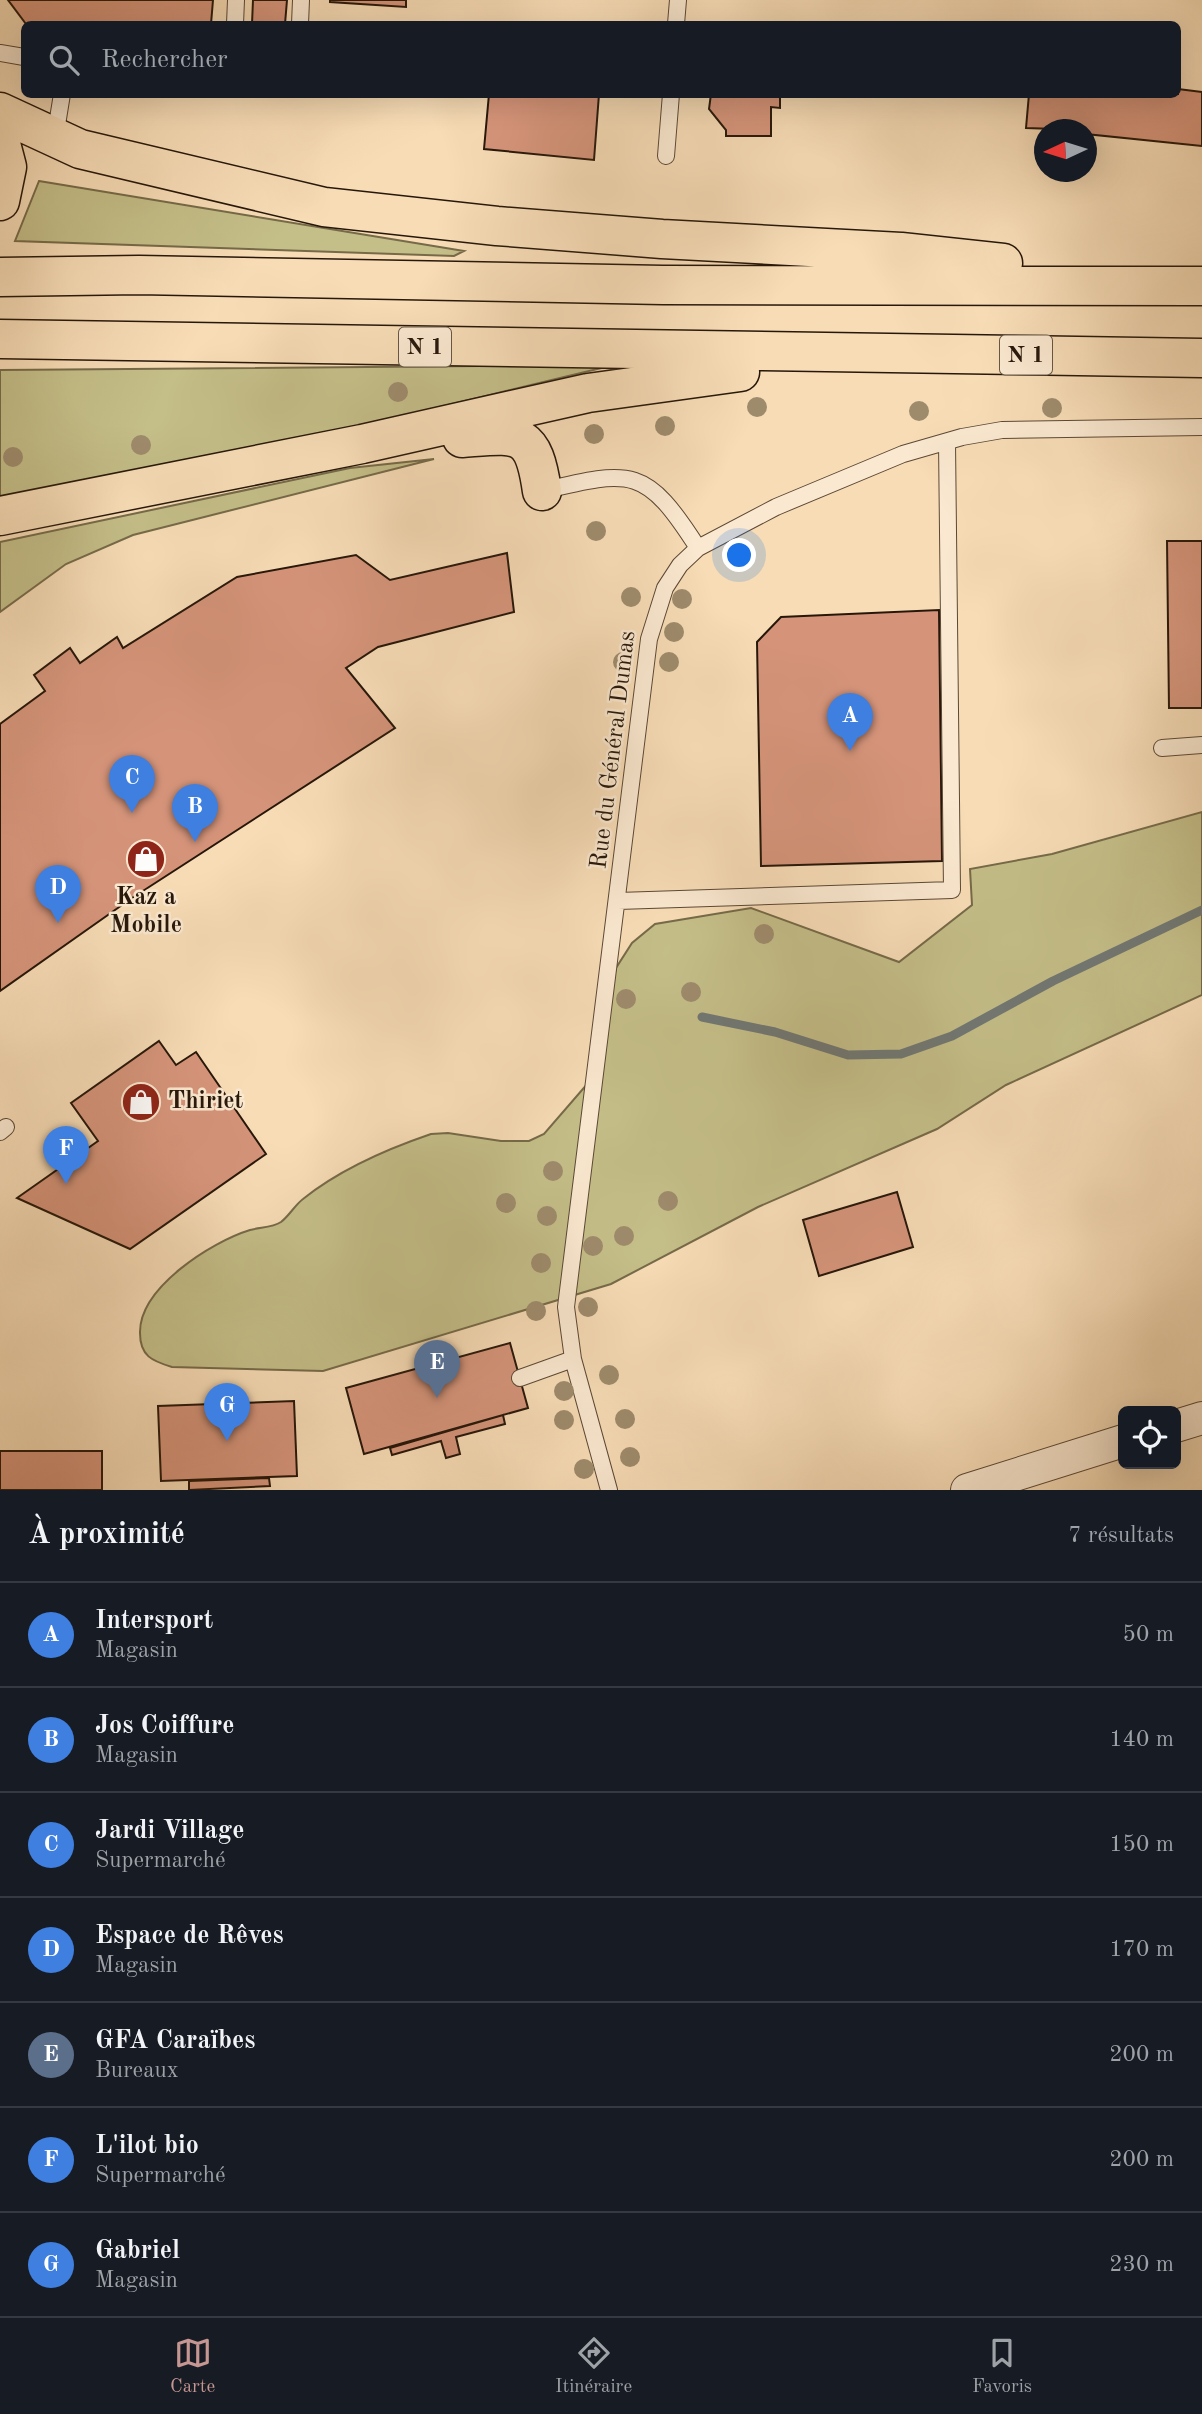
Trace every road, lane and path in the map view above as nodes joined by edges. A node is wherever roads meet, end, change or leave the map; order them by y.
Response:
1 (236, 0) edge
2 (301, 0) edge
3 (678, 0) edge
4 (235, 21) edge
5 (300, 21) edge
6 (676, 21) edge
7 (0, 53) edge
8 (21, 56) edge
9 (61, 98) edge
10 (671, 98) edge
11 (0, 112) edge
12 (55, 138) junction
13 (0, 140) edge
14 (666, 156) dead end
15 (0, 201) edge
16 (0, 277) edge
17 (1115, 284) junction
18 (1202, 286) edge
19 (0, 339) edge
20 (849, 355) junction
21 (1202, 358) edge
22 (1202, 427) edge
23 (947, 442) junction
24 (362, 444) junction
25 (542, 491) joint
26 (0, 516) edge
27 (698, 548) junction
28 (1202, 745) edge
29 (1162, 748) dead end
30 (618, 901) junction
31 (573, 1359) junction
32 (520, 1378) dead end
33 (1202, 1418) edge
34 (1181, 1424) edge
35 (1118, 1443) edge
36 (1008, 1484) edge
37 (609, 1490) edge
38 (967, 1490) edge

1 - 4 lane
2 - 5 lane
3 - 6 lane
7 - 8 lane
9 - 12 lane
10 - 14 lane
11 - 12 highway
12 - 17 highway
13 - 15 highway
16 - 17 highway
17 - 18 highway
19 - 20 highway, N 1
20 - 21 highway, N 1
20 - 24 highway
22 - 23 lane, Rue du Général Dumas
23 - 27 lane, Rue du Général Dumas
23 - 30 lane
24 - 25 highway
24 - 26 highway
25 - 27 lane
27 - 30 lane, Rue du Général Dumas
28 - 29 lane
30 - 31 lane, Rue du Général Dumas
31 - 32 lane
31 - 37 lane, Rue du Général Dumas
33 - 34 street
35 - 36 street
36 - 38 street

